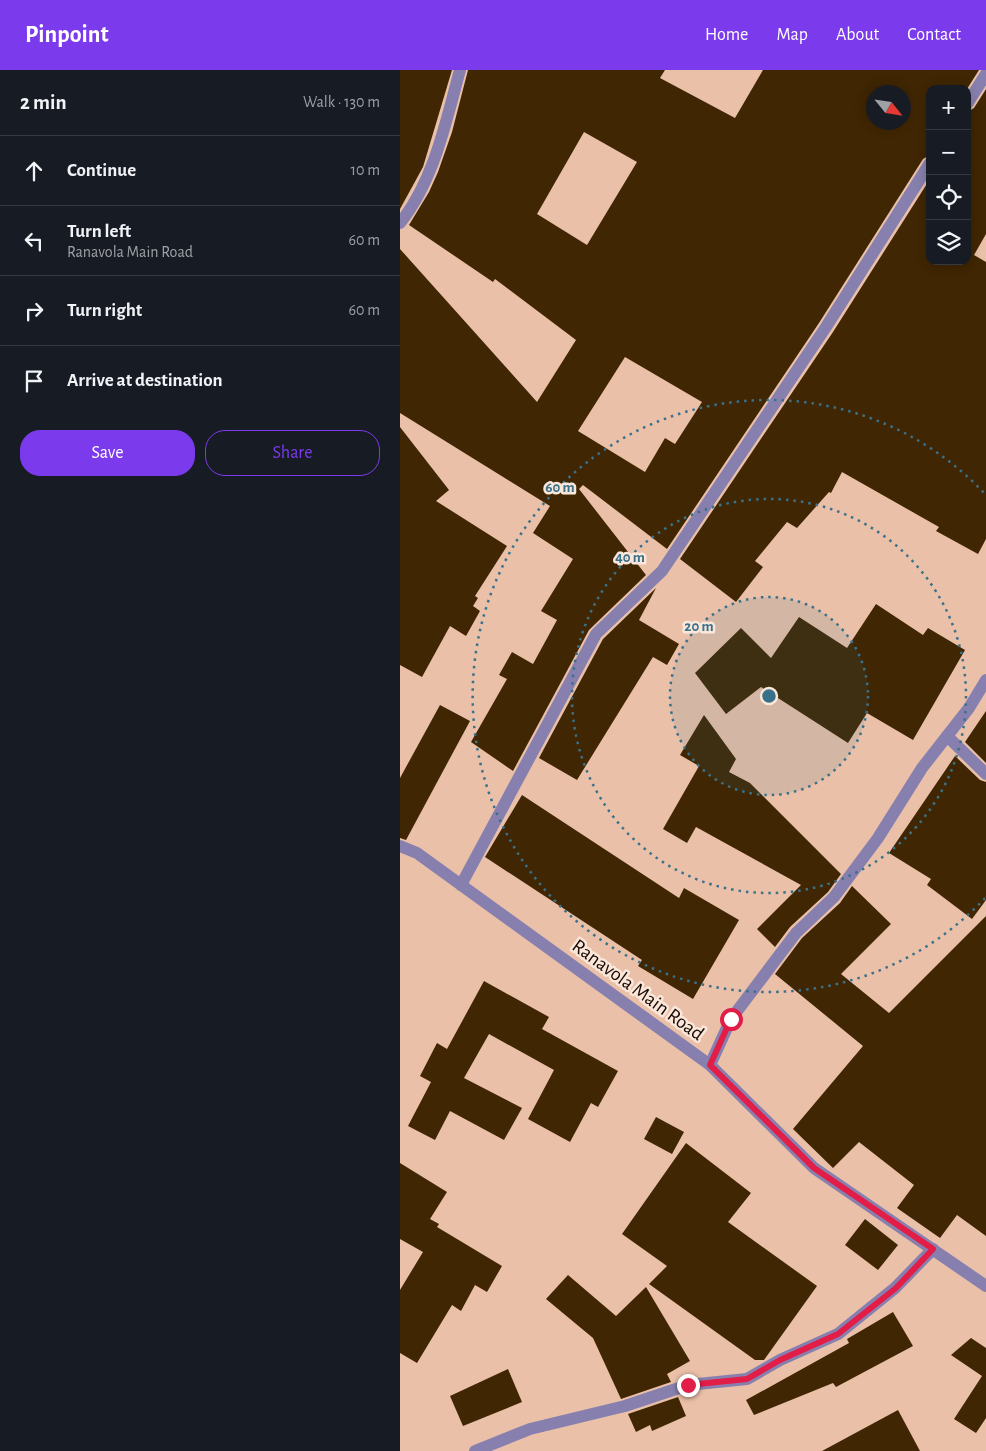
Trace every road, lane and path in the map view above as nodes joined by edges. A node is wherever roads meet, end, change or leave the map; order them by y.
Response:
1 (460, 70) edge
2 (986, 74) edge
3 (971, 98) edge
4 (926, 169) edge
5 (400, 223) edge
6 (986, 680) edge
7 (947, 736) junction
8 (986, 774) edge
9 (400, 846) edge
10 (461, 885) junction
11 (710, 1065) junction
12 (933, 1249) junction
13 (986, 1286) edge
14 (475, 1451) edge

1 - 5 street
2 - 3 street
4 - 10 street
6 - 7 street
7 - 8 street
7 - 11 street
9 - 10 street, Ranavola Main Road
10 - 11 street, Ranavola Main Road
11 - 12 street, Ranavola Main Road
12 - 13 street, Ranavola Main Road
12 - 14 street

